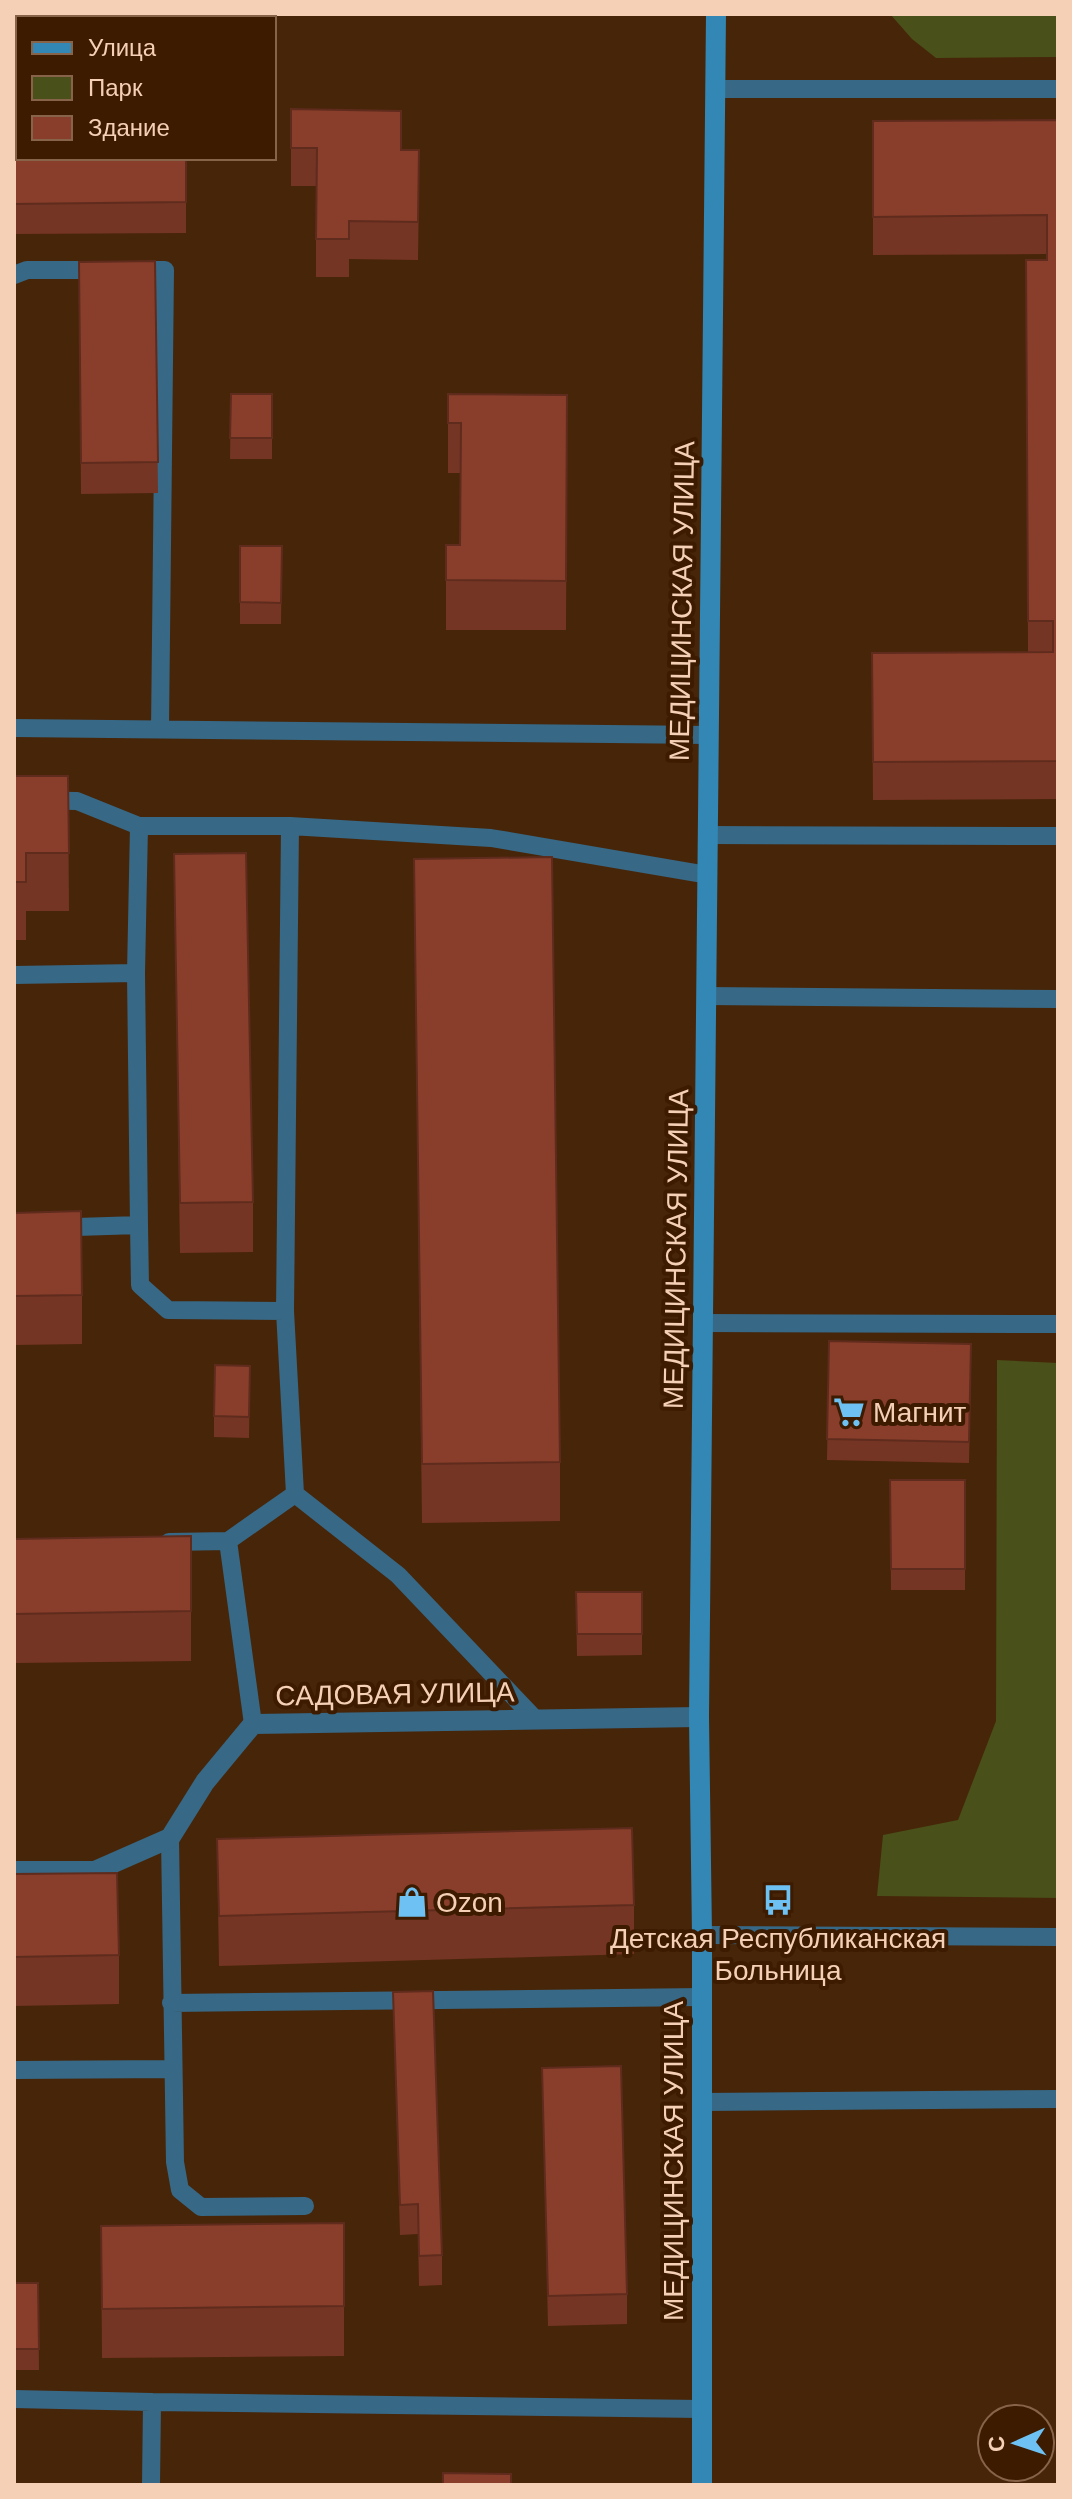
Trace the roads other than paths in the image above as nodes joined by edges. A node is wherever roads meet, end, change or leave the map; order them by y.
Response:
1 (716, 14) edge
2 (715, 89) junction
3 (1058, 89) edge
4 (14, 275) edge
5 (14, 728) edge
6 (160, 729) junction
7 (709, 735) junction
8 (14, 800) edge
9 (139, 826) junction
10 (290, 826) junction
11 (708, 835) junction
12 (1058, 836) edge
13 (708, 875) junction
14 (136, 973) junction
15 (14, 975) edge
16 (706, 996) junction
17 (1058, 999) edge
18 (139, 1225) junction
19 (14, 1229) edge
20 (285, 1311) junction
21 (703, 1323) junction
22 (1058, 1324) edge
23 (295, 1494) junction
24 (228, 1541) junction
25 (152, 1542) edge
26 (699, 1717) junction
27 (535, 1719) junction
28 (253, 1724) junction
29 (170, 1838) junction
30 (14, 1871) edge
31 (702, 1935) junction
32 (1058, 1937) edge
33 (702, 1997) junction
34 (171, 2003) junction
35 (172, 2069) junction
36 (14, 2070) edge
37 (1058, 2099) edge
38 (701, 2102) junction
39 (305, 2206) dead end
40 (14, 2399) edge
41 (152, 2402) junction
42 (701, 2409) junction
43 (151, 2485) edge
44 (702, 2485) edge

1 - 2 main road, МЕДИЦИНСКАЯ УЛИЦА
2 - 3 lane
2 - 7 main road, МЕДИЦИНСКАЯ УЛИЦА
4 - 6 lane
5 - 6 lane
6 - 7 lane
7 - 11 main road, МЕДИЦИНСКАЯ УЛИЦА
8 - 9 lane
9 - 10 lane
9 - 14 lane
10 - 13 lane
10 - 20 lane
11 - 12 lane
11 - 13 main road, МЕДИЦИНСКАЯ УЛИЦА
13 - 16 main road, МЕДИЦИНСКАЯ УЛИЦА
14 - 15 lane
14 - 18 lane
16 - 17 lane
16 - 21 main road, МЕДИЦИНСКАЯ УЛИЦА
18 - 19 lane
18 - 20 lane
20 - 23 lane
21 - 22 lane
21 - 26 main road, МЕДИЦИНСКАЯ УЛИЦА
23 - 24 lane
23 - 27 lane
24 - 25 lane
24 - 28 lane
26 - 27 street, САДОВАЯ УЛИЦА
26 - 31 main road, МЕДИЦИНСКАЯ УЛИЦА
27 - 28 street, САДОВАЯ УЛИЦА
28 - 29 street, САДОВАЯ УЛИЦА
29 - 30 street
29 - 34 lane
31 - 32 lane
31 - 33 main road, МЕДИЦИНСКАЯ УЛИЦА
33 - 34 lane
33 - 38 main road, МЕДИЦИНСКАЯ УЛИЦА
34 - 35 lane
35 - 36 lane
35 - 39 lane
37 - 38 lane
38 - 42 main road, МЕДИЦИНСКАЯ УЛИЦА
40 - 41 lane
41 - 42 lane
41 - 43 lane
42 - 44 main road, МЕДИЦИНСКАЯ УЛИЦА

